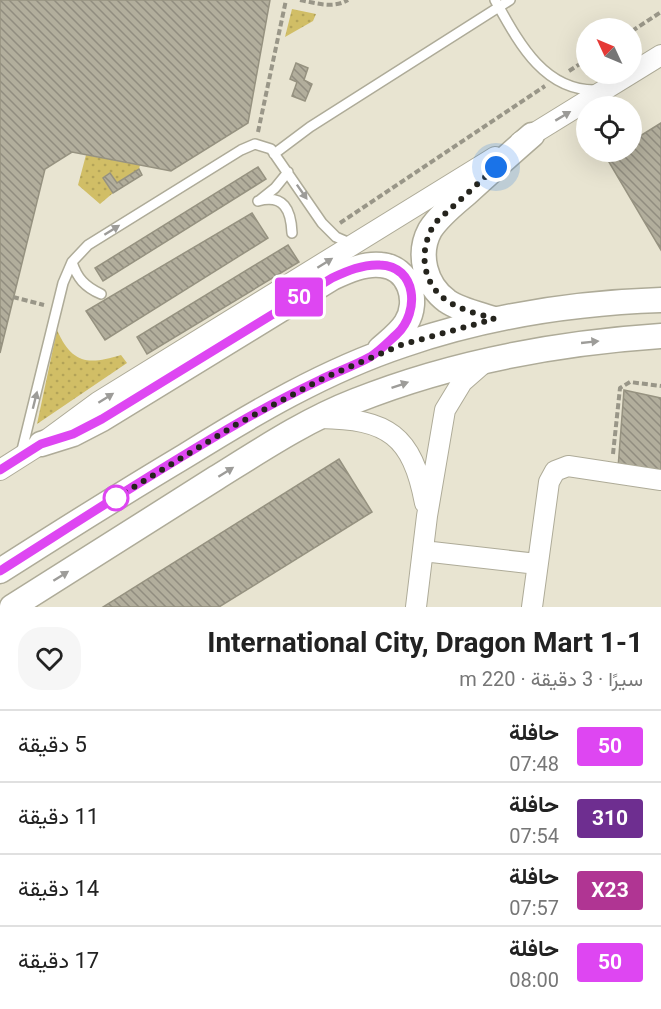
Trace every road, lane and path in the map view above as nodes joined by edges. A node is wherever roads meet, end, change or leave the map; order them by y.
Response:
1 (286, 0) edge
2 (300, 0) edge
3 (348, 0) edge
4 (510, 0) edge
5 (497, 4) edge
6 (661, 12) edge
7 (642, 24) edge
8 (661, 55) edge
9 (576, 66) edge
10 (555, 80) junction
11 (605, 90) junction
12 (532, 135) junction
13 (255, 144) junction
14 (274, 154) junction
15 (288, 172) junction
16 (328, 231) junction
17 (292, 233) dead end
18 (354, 245) junction
19 (72, 262) junction
20 (101, 294) dead end
21 (13, 297) dead end
22 (661, 300) edge
23 (30, 301) dead end
24 (494, 319) junction
25 (661, 336) edge
26 (371, 357) junction
27 (487, 360) junction
28 (661, 386) edge
29 (318, 417) junction
30 (31, 450) junction
31 (0, 470) edge
32 (612, 472) junction
33 (661, 480) edge
34 (427, 516) junction
35 (423, 551) junction
36 (537, 564) junction
37 (0, 571) edge
38 (12, 607) edge
39 (416, 607) edge
40 (532, 607) edge

1 - 13 path
2 - 3 path
4 - 5 lane
5 - 10 lane
5 - 14 lane
6 - 7 path
8 - 11 street
9 - 10 path
10 - 11 lane
10 - 16 path
12 -> 11 street
12 - 18 street
12 - 24 street
13 - 14 lane
19 -> 13 lane
14 - 15 lane
15 -> 16 lane
15 - 17 lane
16 - 18 lane
30 -> 18 street
19 - 20 lane
30 -> 19 lane
21 - 23 path
22 - 24 street
24 - 26 street
27 -> 25 street
26 - 30 street
26 - 37 street
29 -> 27 street
27 - 34 street
28 - 32 path
29 - 34 street
38 -> 29 street
30 - 31 street
32 - 33 street
32 - 36 street
34 - 35 street
35 - 36 street
35 - 39 street
36 - 40 street

